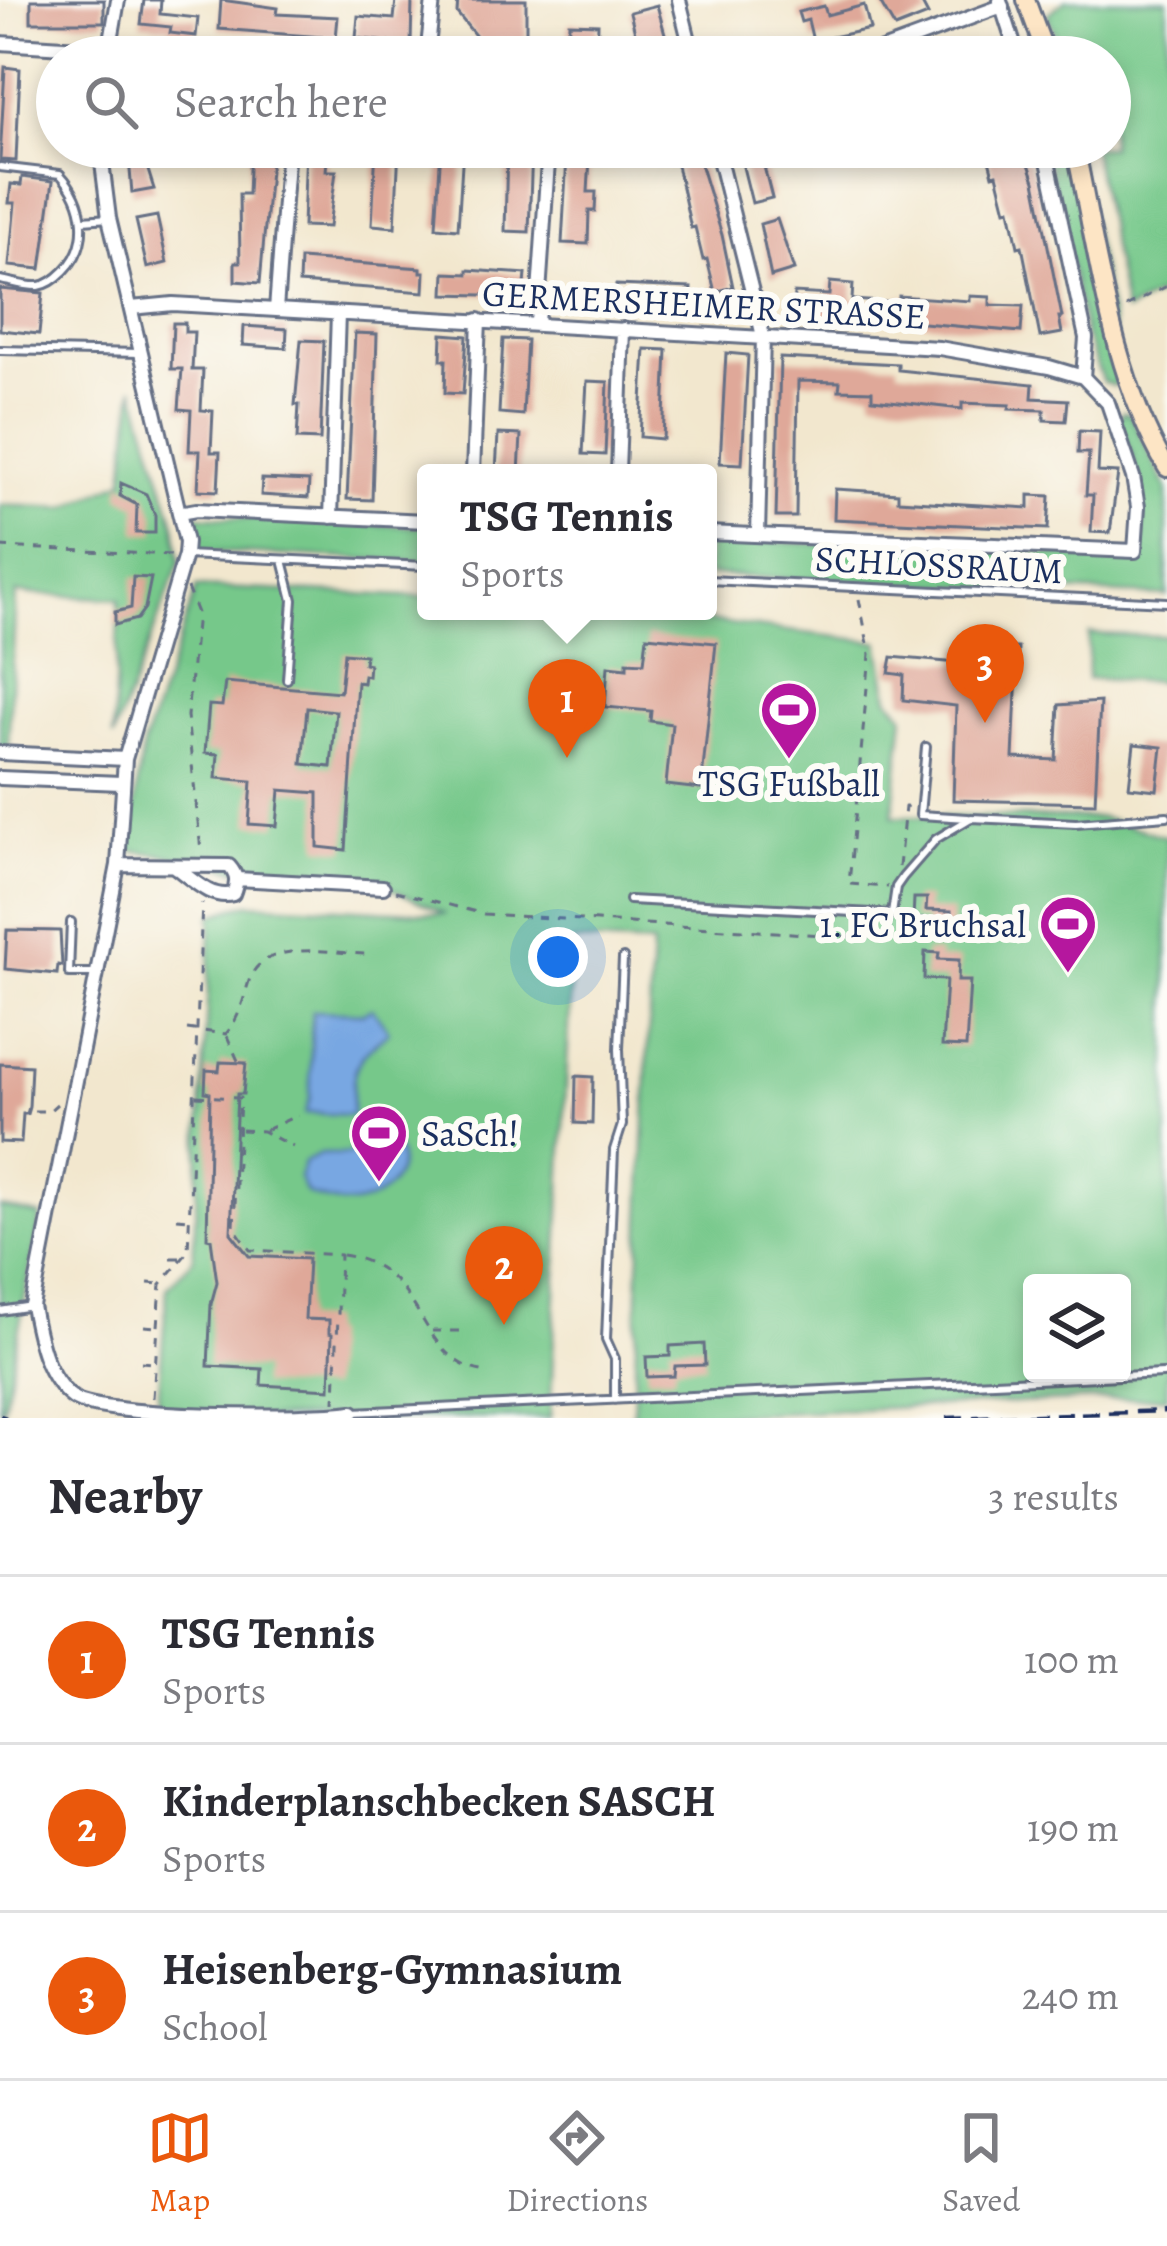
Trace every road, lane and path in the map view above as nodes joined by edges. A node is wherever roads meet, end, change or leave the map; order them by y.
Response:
1 (118, 0) edge
2 (433, 0) edge
3 (679, 0) edge
4 (1026, 0) edge
5 (1000, 3) edge
6 (112, 36) edge
7 (429, 36) edge
8 (688, 36) edge
9 (916, 36) edge
10 (1011, 36) edge
11 (1040, 36) edge
12 (0, 43) edge
13 (36, 46) edge
14 (0, 167) edge
15 (103, 168) edge
16 (286, 168) edge
17 (548, 168) edge
18 (721, 168) edge
19 (1050, 168) edge
20 (1080, 168) edge
21 (109, 218) junction
22 (83, 220) junction
23 (0, 280) edge
24 (1167, 286) edge
25 (131, 308) junction
26 (276, 310) junction
27 (338, 314) junction
28 (1111, 314) junction
29 (479, 320) junction
30 (537, 323) junction
31 (623, 329) junction
32 (763, 336) junction
33 (0, 350) edge
34 (140, 353) junction
35 (1083, 377) junction
36 (1133, 394) junction
37 (1108, 403) junction
38 (472, 464) edge
39 (618, 464) edge
40 (1167, 468) edge
41 (178, 513) junction
42 (331, 517) junction
43 (417, 521) edge
44 (717, 533) edge
45 (758, 535) junction
46 (0, 548) edge
47 (185, 555) junction
48 (283, 560) junction
49 (417, 566) edge
50 (181, 576) junction
51 (717, 580) edge
52 (857, 587) junction
53 (1167, 602) edge
54 (287, 679) dead end
55 (926, 747) dead end
56 (0, 753) edge
57 (125, 759) junction
58 (0, 778) edge
59 (121, 783) junction
60 (921, 808) junction
61 (1167, 816) edge
62 (971, 818) junction
63 (118, 865) junction
64 (202, 865) junction
65 (175, 867) junction
66 (903, 877) junction
67 (237, 879) junction
68 (203, 886) junction
69 (382, 887) joint
70 (896, 887) junction
71 (629, 900) dead end
72 (892, 914) junction
73 (193, 916) dead end
74 (202, 918) junction
75 (70, 922) dead end
76 (191, 952) dead end
77 (200, 952) junction
78 (365, 954) dead end
79 (623, 958) dead end
80 (96, 973) junction
81 (188, 991) dead end
82 (199, 991) junction
83 (188, 1030) dead end
84 (197, 1030) junction
85 (226, 1034) junction
86 (239, 1063) dead end
87 (184, 1066) dead end
88 (196, 1067) junction
89 (195, 1096) junction
90 (185, 1108) dead end
91 (194, 1108) junction
92 (34, 1111) dead end
93 (49, 1111) dead end
94 (298, 1115) dead end
95 (239, 1130) junction
96 (263, 1131) junction
97 (183, 1143) dead end
98 (193, 1144) junction
99 (293, 1148) dead end
100 (179, 1181) dead end
101 (191, 1181) junction
102 (177, 1218) dead end
103 (190, 1219) junction
104 (340, 1255) junction
105 (171, 1258) dead end
106 (183, 1258) junction
107 (148, 1283) dead end
108 (161, 1284) junction
109 (32, 1306) junction
110 (0, 1311) edge
111 (145, 1326) dead end
112 (158, 1327) junction
113 (430, 1331) junction
114 (461, 1331) dead end
115 (141, 1362) dead end
116 (155, 1363) junction
117 (488, 1372) dead end
118 (1162, 1374) dead end
119 (615, 1400) junction
120 (152, 1412) junction
121 (353, 1412) joint
122 (334, 1414) junction

1 - 6 street
2 - 7 street
3 - 8 street
4 - 11 main road
5 - 9 street
5 - 10 street
12 - 13 street
14 - 22 lane
15 - 21 street
16 - 26 street
17 - 30 street
18 - 32 street
19 - 35 street
20 - 28 main road
21 - 22 lane
21 - 25 street
22 - 23 lane
24 - 28 path
25 - 26 street, GERMERSHEIMER STRASSE
25 - 34 street
26 - 27 street, GERMERSHEIMER STRASSE
27 - 29 street, GERMERSHEIMER STRASSE
27 - 42 street
28 - 36 main road
29 - 30 street, GERMERSHEIMER STRASSE
29 - 38 street
30 - 31 street, GERMERSHEIMER STRASSE
31 - 32 street, GERMERSHEIMER STRASSE
31 - 39 street
32 - 35 street, GERMERSHEIMER STRASSE
32 - 45 street
33 - 34 lane
34 - 41 street
35 - 37 street
36 - 37 street
36 - 40 main road
37 - 45 street
41 - 42 street
41 - 47 street
42 - 43 street
44 - 45 street
46 - 47 path
47 - 48 lane
47 - 50 street
48 - 49 lane
48 - 54 lane
50 - 57 street
50 - 64 path
51 - 52 lane, SCHLOSSRAUM
52 - 53 lane, SCHLOSSRAUM
52 - 70 path
55 - 60 lane
56 - 57 street
57 - 59 street
58 - 59 street
59 - 63 street
60 - 62 lane
60 - 66 path
61 - 62 lane
62 - 66 lane
63 - 65 street
63 - 80 street
64 - 65 street
64 - 67 street
65 - 68 street
66 - 70 lane
67 - 68 street
67 - 69 street
68 - 74 path
69 - 72 path
70 - 72 lane
71 - 72 lane
73 - 74 path
74 - 77 path
75 - 80 lane
76 - 77 path
77 - 82 path
78 - 85 path
79 - 119 lane
80 - 109 street
81 - 82 path
82 - 84 path
83 - 84 path
84 - 85 path
84 - 88 path
85 - 86 path
87 - 88 path
88 - 89 path
89 - 91 path
89 - 95 path
90 - 91 path
91 - 98 path
92 - 93 path
94 - 96 path
95 - 96 path
95 - 104 path
96 - 99 path
97 - 98 path
98 - 101 path
100 - 101 path
101 - 103 path
102 - 103 path
103 - 106 path
104 - 113 path
104 - 122 path
105 - 106 path
106 - 108 path
107 - 108 path
108 - 112 path
109 - 110 lane
109 - 120 street
111 - 112 path
112 - 116 path
113 - 114 path
113 - 117 path
115 - 116 path
116 - 120 path
118 - 119 lane
119 - 121 lane
120 - 122 street
121 - 122 street

